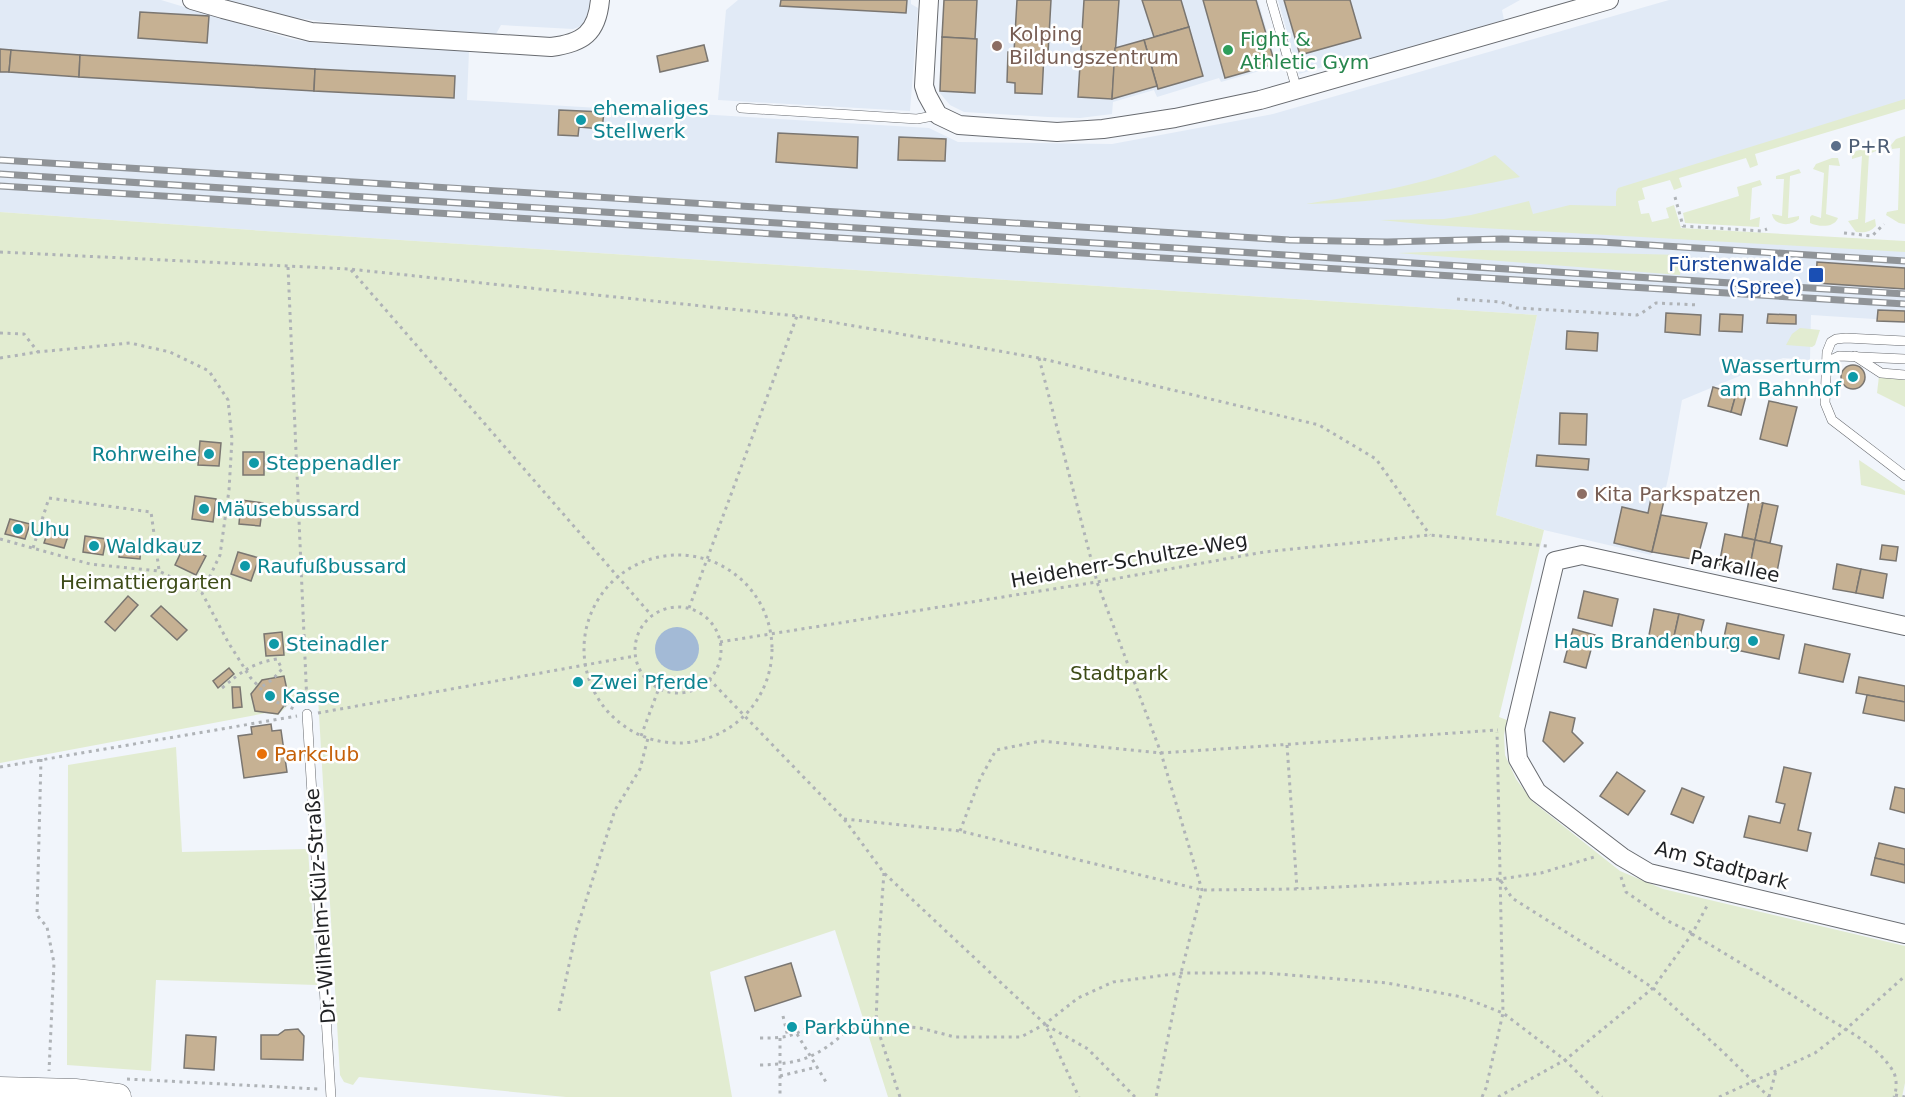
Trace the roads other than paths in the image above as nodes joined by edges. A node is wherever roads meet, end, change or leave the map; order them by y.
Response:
1 (192, 0) edge
2 (600, 0) edge
3 (929, 0) edge
4 (1271, 0) edge
5 (1609, 0) edge
6 (1297, 90) junction
7 (741, 108) dead end
8 (938, 115) junction
9 (1905, 341) edge
10 (1855, 356) junction
11 (1905, 359) edge
12 (1827, 362) junction
13 (1905, 375) edge
14 (1905, 476) edge
15 (1550, 554) joint
16 (1905, 626) edge
17 (308, 714) road end
18 (1905, 934) edge
19 (119, 1088) edge
20 (0, 1090) edge
21 (331, 1093) edge

1 - 2 street
3 - 8 street
4 - 6 lane
5 - 6 street
6 - 8 street
7 - 8 lane
9 - 12 lane
10 - 11 lane
10 - 12 lane
10 - 13 lane
12 - 14 lane
15 - 16 street, Parkallee
15 - 18 street, Am Stadtpark
17 - 21 lane, Dr.-Wilhelm-Külz-Straße
19 - 20 main road

